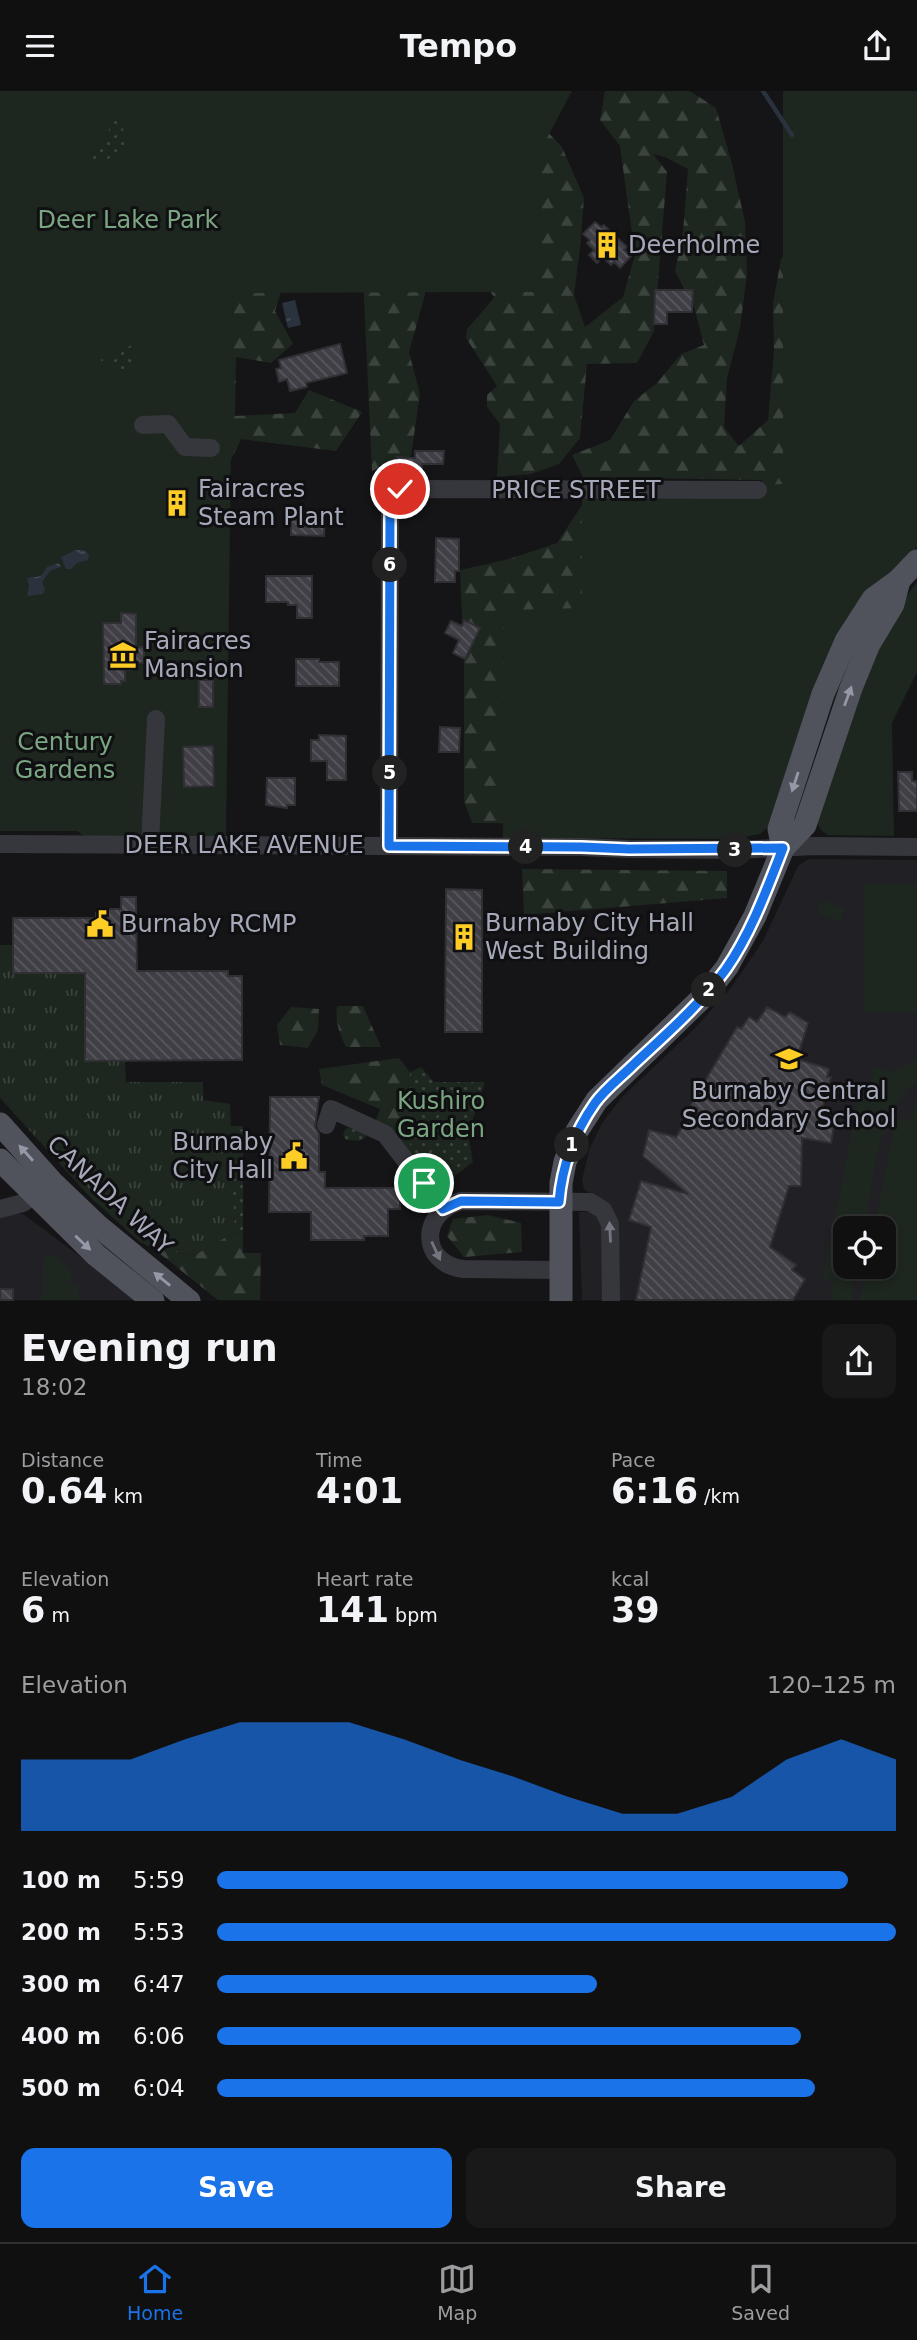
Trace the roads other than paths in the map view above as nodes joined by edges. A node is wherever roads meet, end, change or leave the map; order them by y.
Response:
1 (143, 425) dead end
2 (211, 447) dead end
3 (758, 490) dead end
4 (917, 561) edge
5 (156, 719) dead end
6 (0, 844) edge
7 (150, 844) junction
8 (389, 846) junction
9 (917, 847) edge
10 (783, 848) junction
11 (0, 1124) edge
12 (326, 1125) dead end
13 (0, 1160) edge
14 (43, 1189) junction
15 (559, 1202) junction
16 (3, 1206) edge
17 (443, 1209) junction
18 (561, 1269) junction
19 (153, 1300) edge
20 (189, 1300) edge
21 (561, 1300) edge
22 (611, 1300) edge

1 - 2 street
3 - 8 street, PRICE STREET
4 - 10 main road
5 - 7 street
6 - 7 street, DEER LAKE AVENUE
7 - 8 street, DEER LAKE AVENUE
8 - 10 street, DEER LAKE AVENUE
9 - 10 street, DEER LAKE AVENUE
10 - 15 main road
14 -> 11 main road, CANADA WAY
12 - 17 street
13 - 14 main road, CANADA WAY
14 - 16 street
14 -> 19 main road, CANADA WAY
20 -> 14 main road, CANADA WAY
15 - 17 street
15 - 18 main road
22 -> 15 street
17 -> 18 street
18 - 21 main road

